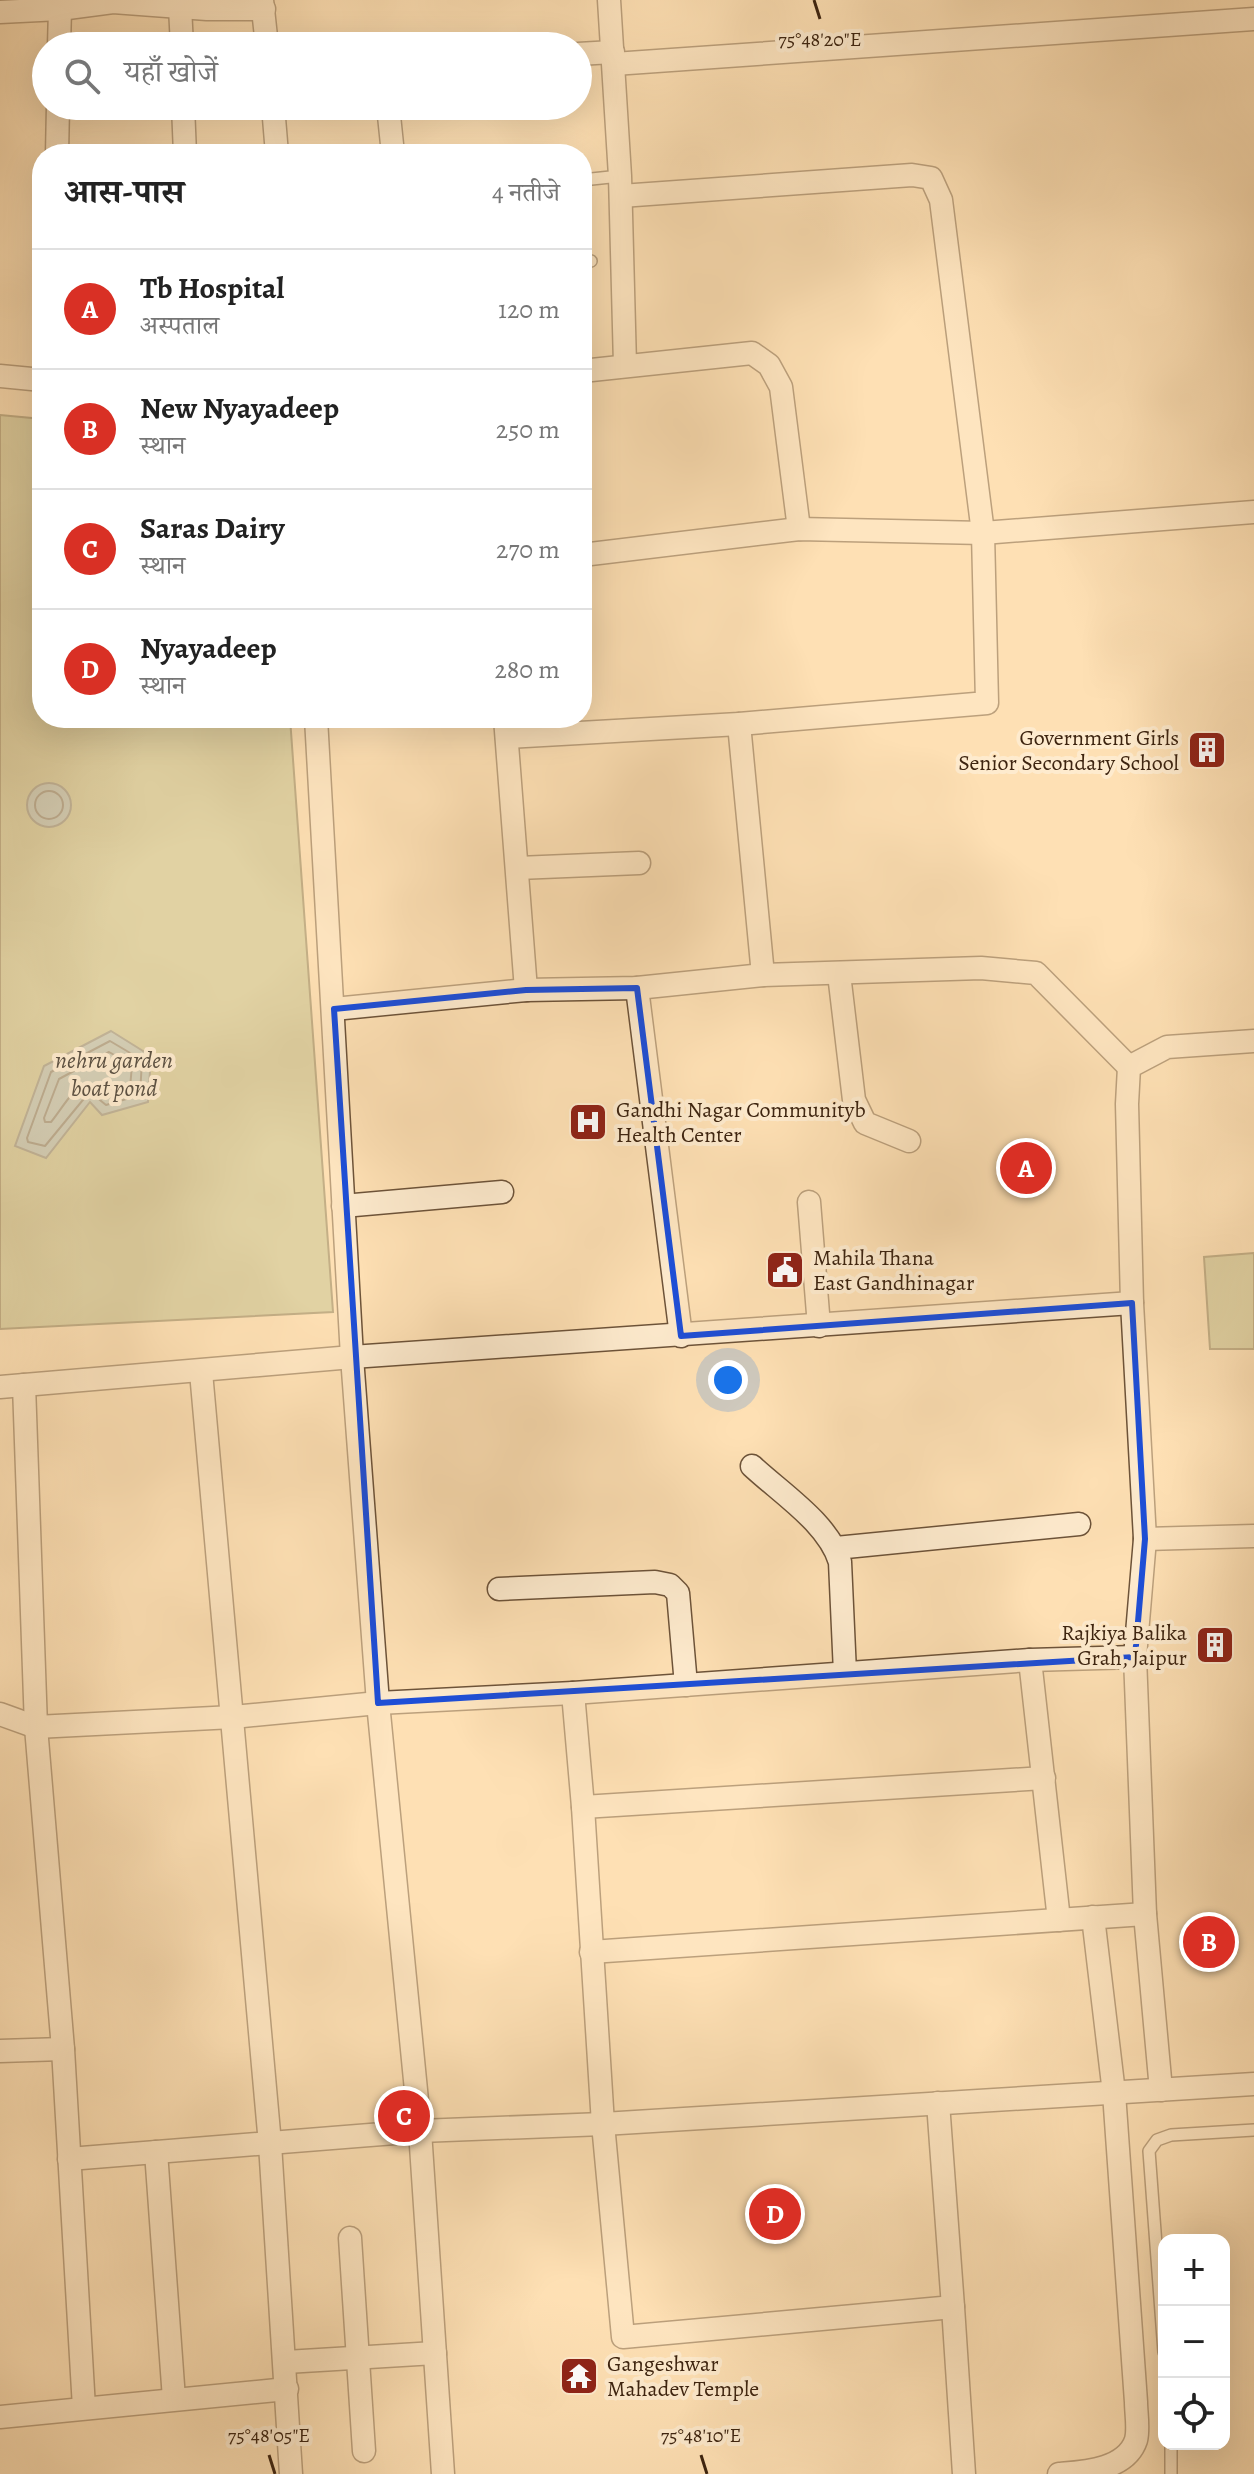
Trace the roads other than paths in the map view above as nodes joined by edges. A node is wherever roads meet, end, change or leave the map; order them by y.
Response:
1 (609, 0) edge
2 (263, 4) edge
3 (208, 5) edge
4 (180, 7) junction
5 (60, 9) junction
6 (0, 12) edge
7 (1254, 19) edge
8 (59, 32) edge
9 (181, 32) edge
10 (266, 32) edge
11 (592, 56) edge
12 (614, 58) junction
13 (58, 120) edge
14 (184, 120) edge
15 (274, 120) edge
16 (389, 120) edge
17 (57, 144) edge
18 (185, 144) edge
19 (276, 144) edge
20 (392, 144) edge
21 (592, 182) edge
22 (621, 186) junction
23 (625, 365) junction
24 (592, 370) edge
25 (0, 376) edge
26 (32, 379) edge
27 (1254, 512) edge
28 (799, 529) junction
29 (983, 533) junction
30 (592, 554) edge
31 (739, 724) junction
32 (592, 727) edge
33 (317, 728) edge
34 (506, 728) edge
35 (639, 863) dead end
36 (518, 868) junction
37 (839, 974) junction
38 (763, 975) junction
39 (637, 988) junction
40 (526, 990) junction
41 (334, 1009) junction
42 (1254, 1041) edge
43 (1129, 1067) junction
44 (909, 1141) dead end
45 (502, 1192) dead end
46 (809, 1202) dead end
47 (343, 1206) junction
48 (1132, 1303) junction
49 (819, 1326) junction
50 (681, 1336) junction
51 (352, 1357) junction
52 (201, 1372) junction
53 (24, 1385) junction
54 (0, 1387) edge
55 (752, 1466) dead end
56 (1079, 1524) dead end
57 (1254, 1536) edge
58 (1145, 1539) junction
59 (836, 1548) junction
60 (499, 1589) dead end
61 (1135, 1657) junction
62 (1030, 1660) junction
63 (845, 1673) junction
64 (686, 1685) junction
65 (573, 1693) junction
66 (378, 1703) junction
67 (0, 1714) edge
68 (233, 1717) junction
69 (36, 1727) junction
70 (1044, 1778) junction
71 (583, 1807) junction
72 (1145, 1914) junction
73 (1093, 1917) junction
74 (1059, 1920) junction
75 (591, 1952) junction
76 (63, 2049) junction
77 (0, 2051) edge
78 (1254, 2084) edge
79 (1161, 2090) junction
80 (1114, 2093) junction
81 (938, 2103) junction
82 (603, 2124) junction
83 (1254, 2130) edge
84 (420, 2131) junction
85 (270, 2144) junction
86 (156, 2152) junction
87 (69, 2159) junction
88 (350, 2238) dead end
89 (1161, 2306) edge
90 (953, 2307) junction
91 (435, 2353) junction
92 (359, 2356) junction
93 (286, 2362) junction
94 (287, 2389) junction
95 (174, 2399) junction
96 (84, 2408) junction
97 (0, 2417) edge
98 (1171, 2450) edge
99 (364, 2451) dead end
100 (291, 2474) edge
101 (443, 2474) edge
102 (964, 2474) edge
103 (1059, 2474) edge
104 (1171, 2474) edge

1 - 12 street
2 - 3 street
2 - 10 street
3 - 4 street
4 - 5 street
4 - 9 street
5 - 6 street
5 - 8 street
7 - 12 street
11 - 12 street
12 - 22 street
13 - 17 street
14 - 18 street
15 - 19 street
16 - 20 street
21 - 22 lane
22 - 23 street
22 - 29 street
23 - 24 street
23 - 28 street
25 - 26 street
27 - 29 street
28 - 29 street
28 - 30 street
29 - 31 street
31 - 32 street
31 - 38 street
33 - 41 street
34 - 36 street
35 - 36 street
36 - 40 street
37 - 38 street
37 - 43 street
37 - 44 street
38 - 39 street
39 - 40 street
39 - 50 street
40 - 41 street
41 - 47 street
42 - 43 street
43 - 48 street
45 - 47 street
46 - 49 street
47 - 51 street
48 - 49 street
48 - 58 street
49 - 50 street
50 - 51 street
51 - 52 street
51 - 66 street
52 - 53 street
52 - 68 street
53 - 54 street
53 - 69 street
55 - 59 street
56 - 59 street
57 - 58 street
58 - 61 street
59 - 63 street
60 - 64 street
61 - 62 street
61 - 72 street
62 - 63 street
62 - 70 street
63 - 64 street
64 - 65 street
65 - 66 street
65 - 71 street
66 - 68 street
66 - 84 street
67 - 69 street
68 - 69 street
68 - 85 street
69 - 76 street
70 - 71 street
70 - 74 street
71 - 75 street
72 - 73 street
72 - 79 street
73 - 74 street
73 - 80 street
74 - 75 street
75 - 82 street
76 - 77 street
76 - 87 street
78 - 79 street
79 - 80 street
80 - 81 street
80 - 103 street
81 - 82 street
81 - 90 street
82 - 84 street
82 - 90 street
83 - 89 lane
84 - 85 street
84 - 91 street
85 - 86 street
85 - 93 street
86 - 87 street
86 - 95 street
87 - 96 street
88 - 92 street
90 - 102 street
91 - 92 street
91 - 101 street
92 - 93 street
92 - 99 street
93 - 94 street
94 - 95 street
94 - 100 street
95 - 96 street
96 - 97 street
98 - 104 lane

